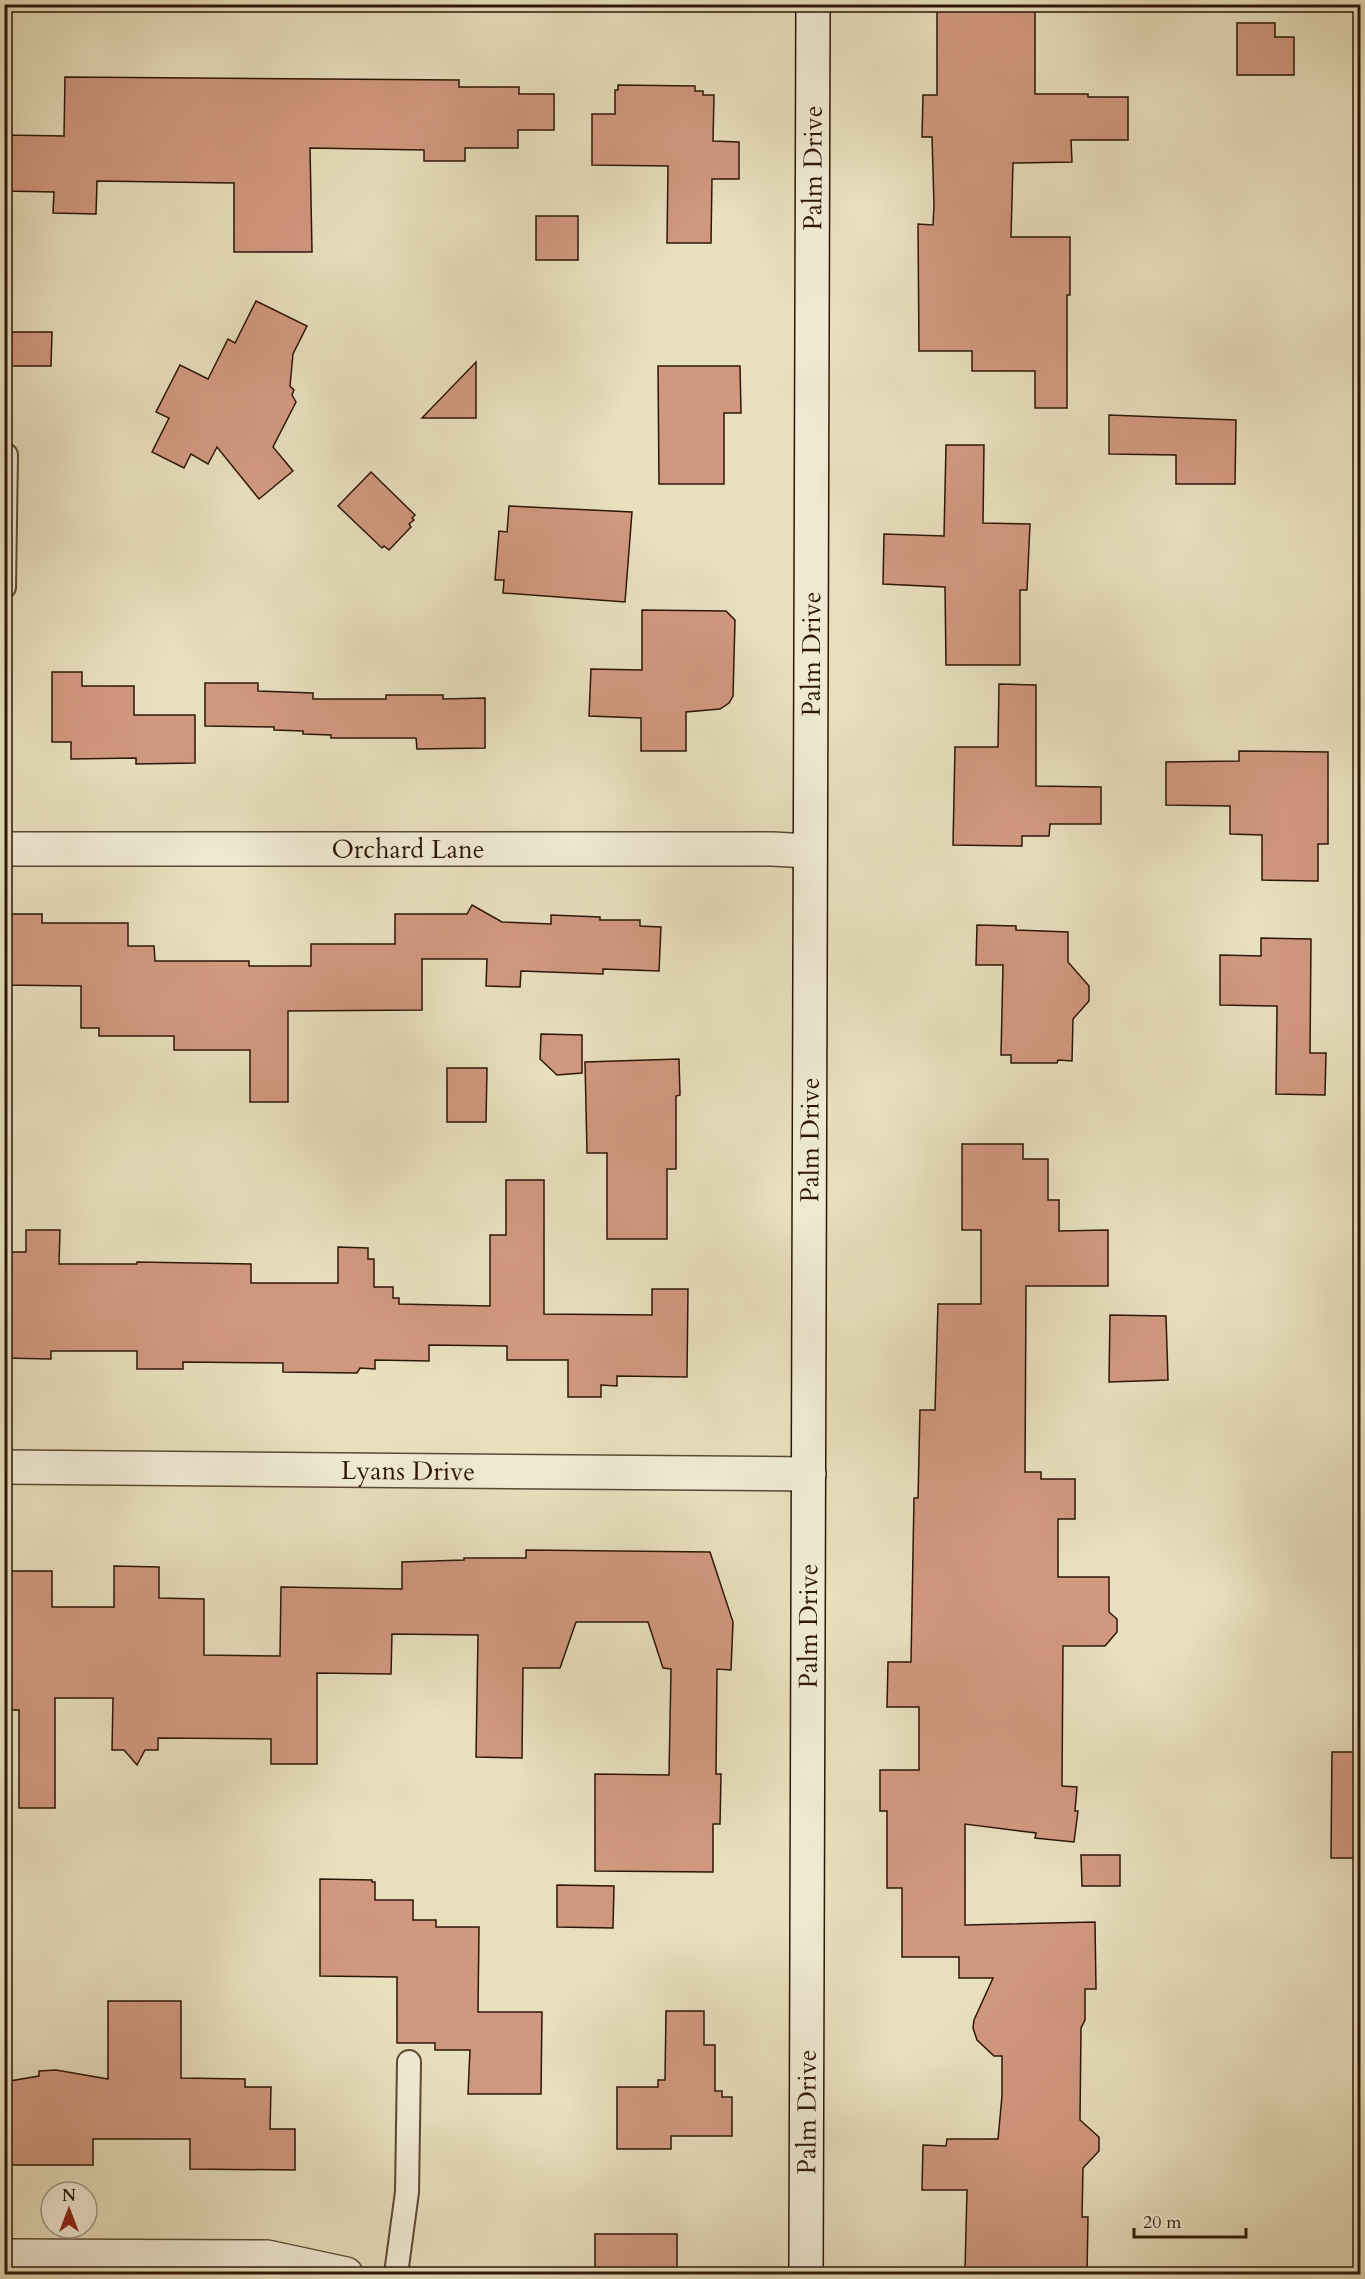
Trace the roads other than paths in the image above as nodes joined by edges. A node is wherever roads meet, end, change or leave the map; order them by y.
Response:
1 (813, 4) edge
2 (6, 455) dead end
3 (4, 587) edge
4 (4, 849) edge
5 (810, 851) junction
6 (4, 1467) edge
7 (809, 1474) junction
8 (409, 2062) dead end
9 (4, 2256) edge
10 (346, 2274) edge
11 (396, 2274) edge
12 (806, 2274) edge

1 - 5 street, Palm Drive
2 - 3 lane
4 - 5 street, Orchard Lane
5 - 7 street, Palm Drive
6 - 7 street, Lyans Drive
7 - 12 street, Palm Drive
8 - 11 lane
9 - 10 street

